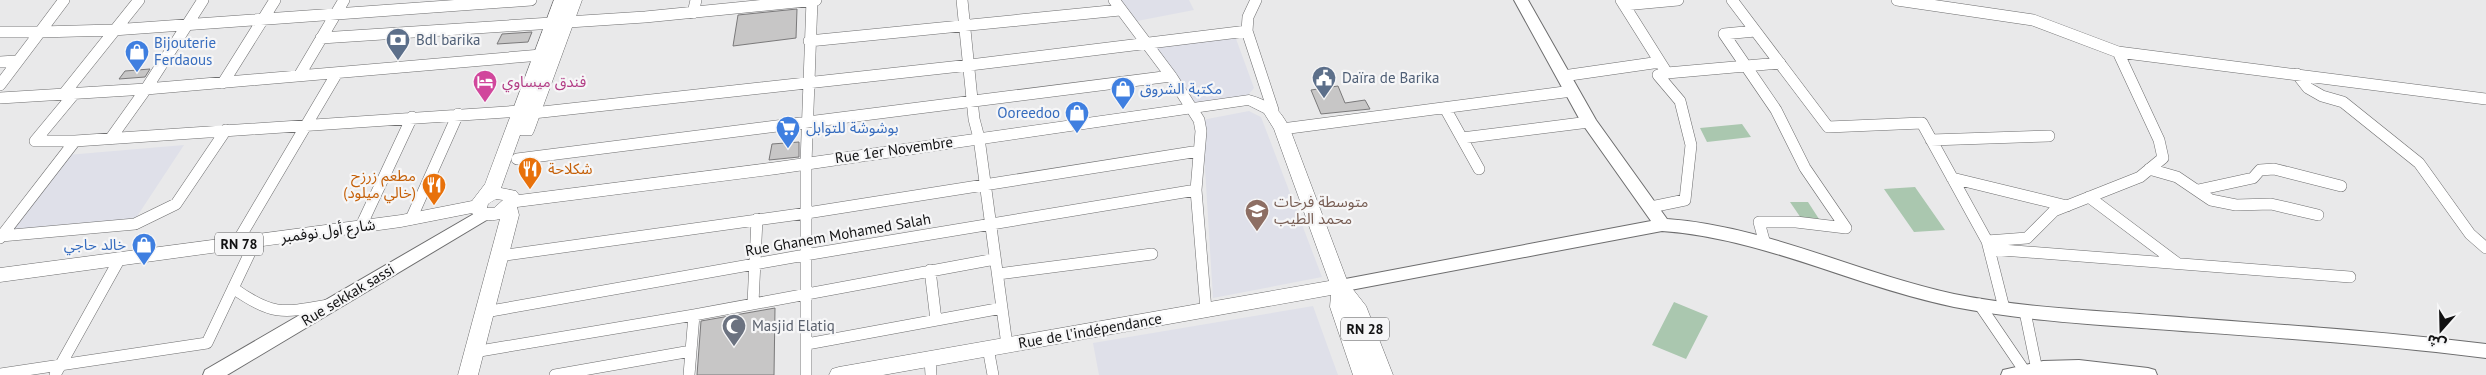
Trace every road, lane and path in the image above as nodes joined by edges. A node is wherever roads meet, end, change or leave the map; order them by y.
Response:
1 (64, 0) edge
2 (139, 0) edge
3 (203, 0) edge
4 (275, 0) edge
5 (344, 0) edge
6 (531, 0) edge
7 (562, 0) edge
8 (575, 0) edge
9 (696, 0) edge
10 (814, 0) edge
11 (962, 0) edge
12 (1114, 0) edge
13 (1256, 0) edge
14 (1521, 0) edge
15 (1678, 0) edge
16 (1732, 0) edge
17 (1897, 0) edge
18 (756, 3) edge
19 (1623, 3) edge
20 (414, 4) edge
21 (1120, 10) junction
22 (693, 13) junction
23 (336, 14) junction
24 (264, 20) junction
25 (560, 22) junction
26 (965, 24) junction
27 (187, 25) junction
28 (113, 30) junction
29 (1248, 31) junction
30 (1756, 31) junction
31 (0, 32) edge
32 (40, 32) junction
33 (320, 38) junction
34 (809, 41) junction
35 (1145, 43) junction
36 (2118, 52) junction
37 (541, 55) junction
38 (0, 62) edge
39 (16, 62) junction
40 (1660, 62) junction
41 (1780, 63) junction
42 (970, 65) junction
43 (1745, 65) junction
44 (337, 73) junction
45 (1667, 73) junction
46 (2297, 74) junction
47 (298, 76) junction
48 (1171, 76) junction
49 (1563, 76) junction
50 (807, 82) junction
51 (223, 83) junction
52 (0, 85) edge
53 (146, 89) junction
54 (1572, 91) junction
55 (68, 94) junction
56 (0, 98) edge
57 (2486, 99) edge
58 (973, 101) junction
59 (1445, 108) junction
60 (1193, 109) junction
61 (1273, 110) junction
62 (527, 112) junction
63 (458, 114) junction
64 (412, 117) junction
65 (808, 122) junction
66 (1589, 122) junction
67 (306, 124) junction
68 (1282, 129) junction
69 (226, 130) junction
70 (2049, 136) dead end
71 (111, 138) junction
72 (979, 138) junction
73 (1462, 138) junction
74 (1931, 140) junction
75 (76, 141) junction
76 (1199, 151) junction
77 (516, 158) junction
78 (806, 163) junction
79 (2150, 169) junction
80 (1479, 170) dead end
81 (1952, 178) junction
82 (986, 185) junction
83 (2342, 186) dead end
84 (1196, 190) junction
85 (2198, 190) junction
86 (2089, 197) junction
87 (509, 201) junction
88 (482, 206) junction
89 (2067, 206) junction
90 (1651, 207) junction
91 (806, 213) junction
92 (2318, 215) dead end
93 (411, 219) junction
94 (757, 219) junction
95 (1662, 225) junction
96 (361, 226) junction
97 (991, 226) junction
98 (1, 237) edge
99 (255, 242) junction
100 (236, 244) junction
101 (1765, 244) junction
102 (1988, 245) junction
103 (2486, 248) edge
104 (1152, 254) dead end
105 (805, 255) junction
106 (499, 256) junction
107 (996, 259) junction
108 (119, 260) junction
109 (2177, 264) junction
110 (756, 266) junction
111 (930, 270) junction
112 (998, 274) junction
113 (0, 275) edge
114 (2350, 277) dead end
115 (1340, 286) junction
116 (233, 288) junction
117 (805, 292) junction
118 (753, 303) junction
119 (332, 304) junction
120 (1979, 304) junction
121 (1002, 308) junction
122 (2004, 308) junction
123 (1206, 310) junction
124 (484, 312) junction
125 (2025, 312) junction
126 (694, 315) junction
127 (936, 320) junction
128 (807, 344) junction
129 (998, 347) junction
130 (2486, 351) edge
131 (474, 352) junction
132 (690, 352) junction
133 (931, 367) edge
134 (58, 370) edge
135 (23, 372) edge
136 (2024, 372) edge
137 (0, 374) edge
138 (212, 375) edge
139 (468, 375) edge
140 (555, 375) edge
141 (689, 375) edge
142 (806, 375) edge
143 (839, 375) edge
144 (993, 375) edge
145 (1363, 375) edge
146 (1383, 375) edge
147 (2148, 375) edge

1 - 32 street
2 - 28 street
3 - 27 street
4 - 24 street
5 - 23 street
6 - 20 street
7 - 25 main road
8 - 25 main road
9 - 22 street
10 - 18 street
10 - 34 street
11 - 26 street
12 - 21 street
13 - 29 street
14 - 49 main road
15 - 19 street
16 - 30 street
17 - 36 street
18 - 22 street
19 - 40 street
20 - 23 street
21 - 26 street
21 - 35 street
22 - 25 street
23 - 24 street
23 - 33 street
24 - 27 street
24 - 51 street
25 - 33 street
25 - 37 main road
25 - 62 main road
26 - 34 street
26 - 42 street
27 - 28 street
27 - 53 street
28 - 32 street
28 - 55 street
29 - 35 street
29 - 61 street
30 - 41 street
30 - 43 street
31 - 32 street
32 - 39 street
33 - 47 street
34 - 50 street
35 - 42 street
35 - 48 street
36 - 46 street
36 - 79 street
37 - 44 street
37 - 62 main road
38 - 39 street
39 - 52 street
40 - 45 street
40 - 49 street
41 - 43 street
41 - 74 street
42 - 50 street
42 - 58 street
43 - 45 street
43 - 101 street
44 - 47 street
44 - 67 street
45 - 90 street
46 - 57 street
46 - 103 street
47 - 51 street
48 - 58 street
48 - 60 street
49 - 54 main road
50 - 62 street
50 - 65 street
51 - 53 street
53 - 55 street
53 - 71 street
54 - 59 street
54 - 66 main road
55 - 56 street
55 - 75 street
58 - 65 street
58 - 72 street
59 - 68 street
59 - 73 street
60 - 61 main road, Rue 1er Novembre
60 - 72 main road, Rue 1er Novembre
60 - 76 street
61 - 68 main road, RN 28
62 - 63 street
62 - 77 main road
62 - 88 main road
63 - 64 street
63 - 93 street
64 - 67 street
64 - 96 street
65 - 77 street
65 - 78 street
66 - 73 street
66 - 90 main road
67 - 69 street
67 - 100 street
68 - 115 main road, RN 28
69 - 71 street
69 - 98 street
70 - 74 street
71 - 75 street
72 - 78 main road, Rue 1er Novembre
72 - 82 street
73 - 80 street
74 - 81 street
75 - 98 street
76 - 82 street
76 - 84 street
77 - 87 main road
78 - 87 main road, Rue 1er Novembre
78 - 91 street
79 - 85 street
79 - 86 street
81 - 89 street
81 - 102 street
82 - 91 street
82 - 97 street
83 - 85 street
84 - 97 street, Rue Ghanem Mohamed Salah
84 - 123 street
85 - 92 street
86 - 89 street
86 - 109 street
87 - 88 main road, Rue 1er Novembre
87 - 106 main road
88 - 93 main road, شارع أول نوفمبر / RN 78
88 - 119 main road, Rue sekkak sassi
89 - 102 street
90 - 95 main road
91 - 94 street
91 - 105 street
93 - 96 main road, شارع أول نوفمبر / RN 78
94 - 106 street
94 - 110 street
95 - 101 main road
95 - 115 main road
96 - 99 main road, شارع أول نوفمبر / RN 78
97 - 105 street, Rue Ghanem Mohamed Salah
97 - 107 street
99 - 100 main road, شارع أول نوفمبر / RN 78
99 - 116 street
100 - 108 main road, شارع أول نوفمبر / RN 78
101 - 120 main road
102 - 109 street
102 - 122 street
104 - 112 street
105 - 110 street, Rue Ghanem Mohamed Salah
105 - 117 street
106 - 124 main road
107 - 111 street
107 - 112 street
108 - 113 main road, شارع أول نوفمبر / RN 78
108 - 134 street
109 - 114 street
110 - 118 street
110 - 124 street, Rue Ghanem Mohamed Salah
111 - 117 street
111 - 127 street
112 - 121 street
115 - 123 main road, Rue de l'indépendance
115 - 145 main road, RN 28
115 - 146 main road, RN 28
116 - 119 street
116 - 134 street
117 - 118 street
117 - 128 street
118 - 126 street
119 - 138 main road, Rue sekkak sassi
120 - 122 main road
120 - 136 street
121 - 127 street
121 - 129 street
122 - 125 main road
123 - 129 main road, Rue de l'indépendance
124 - 131 main road
125 - 130 main road
125 - 136 street
126 - 131 street
126 - 132 street
127 - 128 street
128 - 142 street
129 - 133 main road, Rue de l'indépendance
129 - 144 street
131 - 139 main road
132 - 140 street
132 - 141 street
133 - 143 main road, Rue de l'indépendance
134 - 135 street
135 - 137 street
136 - 147 main road

